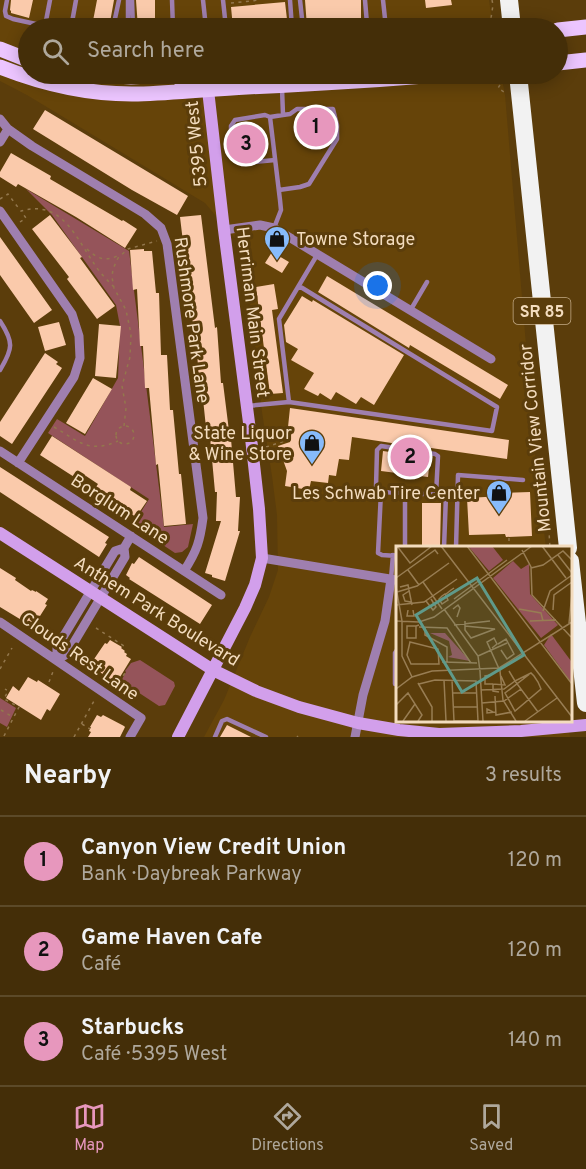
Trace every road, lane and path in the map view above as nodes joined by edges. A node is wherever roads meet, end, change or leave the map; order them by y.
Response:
1 (7, 0) edge
2 (50, 0) edge
3 (76, 0) edge
4 (119, 0) edge
5 (130, 0) edge
6 (172, 0) edge
7 (203, 0) edge
8 (260, 0) edge
9 (290, 0) edge
10 (300, 0) edge
11 (365, 0) edge
12 (383, 0) edge
13 (492, 0) edge
14 (508, 0) edge
15 (225, 2) edge
16 (47, 18) edge
17 (73, 18) edge
18 (115, 18) edge
19 (131, 18) edge
20 (173, 18) edge
21 (205, 18) edge
22 (226, 18) edge
23 (291, 18) edge
24 (302, 18) edge
25 (366, 18) edge
26 (385, 18) edge
27 (490, 18) edge
28 (511, 18) edge
29 (18, 20) edge
30 (586, 27) edge
31 (568, 29) edge
32 (0, 49) edge
33 (18, 56) edge
34 (586, 60) edge
35 (568, 62) edge
36 (0, 67) edge
37 (18, 73) edge
38 (56, 84) edge
39 (182, 84) edge
40 (214, 84) edge
41 (310, 84) edge
42 (519, 84) edge
43 (282, 86) junction
44 (208, 90) junction
45 (137, 94) junction
46 (283, 115) junction
47 (270, 117) junction
48 (0, 119) edge
49 (8, 129) junction
50 (0, 142) edge
51 (275, 160) junction
52 (279, 190) junction
53 (220, 195) joint
54 (0, 200) edge
55 (0, 211) edge
56 (21, 211) junction
57 (12, 228) junction
58 (274, 228) junction
59 (224, 230) junction
60 (165, 239) junction
61 (84, 246) junction
62 (120, 255) junction
63 (317, 255) junction
64 (427, 282) dead end
65 (298, 286) junction
66 (114, 288) junction
67 (410, 311) junction
68 (0, 321) edge
69 (491, 359) dead end
70 (0, 370) edge
71 (289, 402) junction
72 (247, 406) junction
73 (45, 421) junction
74 (124, 426) junction
75 (293, 434) dead end
76 (118, 441) junction
77 (266, 447) dead end
78 (0, 451) edge
79 (18, 463) junction
80 (523, 480) dead end
81 (381, 492) junction
82 (405, 494) junction
83 (435, 495) junction
84 (0, 533) edge
85 (131, 536) junction
86 (509, 538) dead end
87 (405, 546) edge
88 (444, 546) edge
89 (456, 546) edge
90 (509, 546) edge
91 (568, 546) edge
92 (395, 556) edge
93 (262, 558) junction
94 (571, 570) edge
95 (184, 571) junction
96 (394, 579) edge
97 (96, 594) junction
98 (221, 595) dead end
99 (0, 622) edge
100 (92, 626) dead end
101 (12, 648) dead end
102 (122, 649) dead end
103 (396, 652) edge
104 (57, 660) junction
105 (1, 664) edge
106 (0, 669) edge
107 (213, 670) junction
108 (124, 672) dead end
109 (49, 682) dead end
110 (119, 682) dead end
111 (396, 684) edge
112 (5, 689) dead end
113 (94, 700) dead end
114 (586, 703) edge
115 (1, 710) edge
116 (13, 718) junction
117 (358, 723) junction
118 (81, 724) junction
119 (586, 725) edge
120 (90, 729) dead end
121 (4, 736) edge
122 (74, 737) edge
123 (130, 737) edge
124 (178, 737) edge
125 (215, 737) edge
126 (266, 737) edge
127 (355, 737) edge

1 - 29 lane
2 - 16 lane
3 - 17 lane
4 - 18 lane
5 - 19 lane
6 - 20 lane
7 - 21 lane
8 - 15 path
9 - 23 lane
10 - 24 lane
11 - 25 lane
12 - 26 lane
13 - 27 path
14 - 28 highway
15 - 22 lane
30 - 31 main road
32 - 33 main road
34 - 35 main road
36 - 37 main road
38 - 45 main road
39 - 45 main road
40 - 44 main road
41 - 43 main road
42 - 91 highway, Mountain View Corridor / SR 85
43 - 44 main road
43 - 46 lane
44 - 45 main road
44 - 53 main road, 5395 West
46 - 47 lane
46 - 52 lane
47 - 51 lane
47 - 51 lane
48 - 49 street, Rushmore Park Lane
49 - 50 street
49 - 60 street, Rushmore Park Lane
51 - 52 lane
52 - 58 lane
53 - 59 main road, Herriman Main Street
54 - 56 path
55 - 57 street
56 - 57 path
56 - 61 path
57 - 73 street
58 - 59 street
58 - 63 street
59 - 72 main road, Herriman Main Street
60 - 62 path
60 - 95 street, Rushmore Park Lane
61 - 62 path
61 - 66 path
62 - 66 path
63 - 65 lane
63 - 67 street
64 - 67 lane
65 - 71 lane
65 - 71 lane
66 - 74 path
67 - 69 street
68 - 70 lane
71 - 72 lane
72 - 93 main road, Herriman Main Street
73 - 76 path
73 - 79 street
74 - 76 path
74 - 76 path
75 - 77 path
78 - 79 street, Borglum Lane
79 - 85 street, Borglum Lane
80 - 89 lane
81 - 82 lane
81 - 83 lane
81 - 92 lane
82 - 83 lane
82 - 87 lane
83 - 88 lane
84 - 97 main road, Anthem Park Boulevard
85 - 95 street, Borglum Lane
85 - 97 street
86 - 90 path
92 - 96 lane
93 - 96 street
93 - 107 main road, Herriman Main Street
94 - 114 highway
95 - 98 street, Borglum Lane
96 - 117 street
97 - 104 street
97 - 107 main road, Anthem Park Boulevard
99 - 104 street, Clouds Rest Lane
100 - 102 path
101 - 105 path
103 - 111 lane
104 - 109 path
104 - 123 street, Clouds Rest Lane
105 - 106 path
107 - 117 main road, Anthem Park Boulevard
107 - 124 main road, Herriman Main Street
108 - 110 path
112 - 116 path
113 - 118 path
115 - 116 path
116 - 121 path
117 - 119 main road, Anthem Park Boulevard
117 - 127 street
118 - 120 path
118 - 122 path
125 - 126 lane

